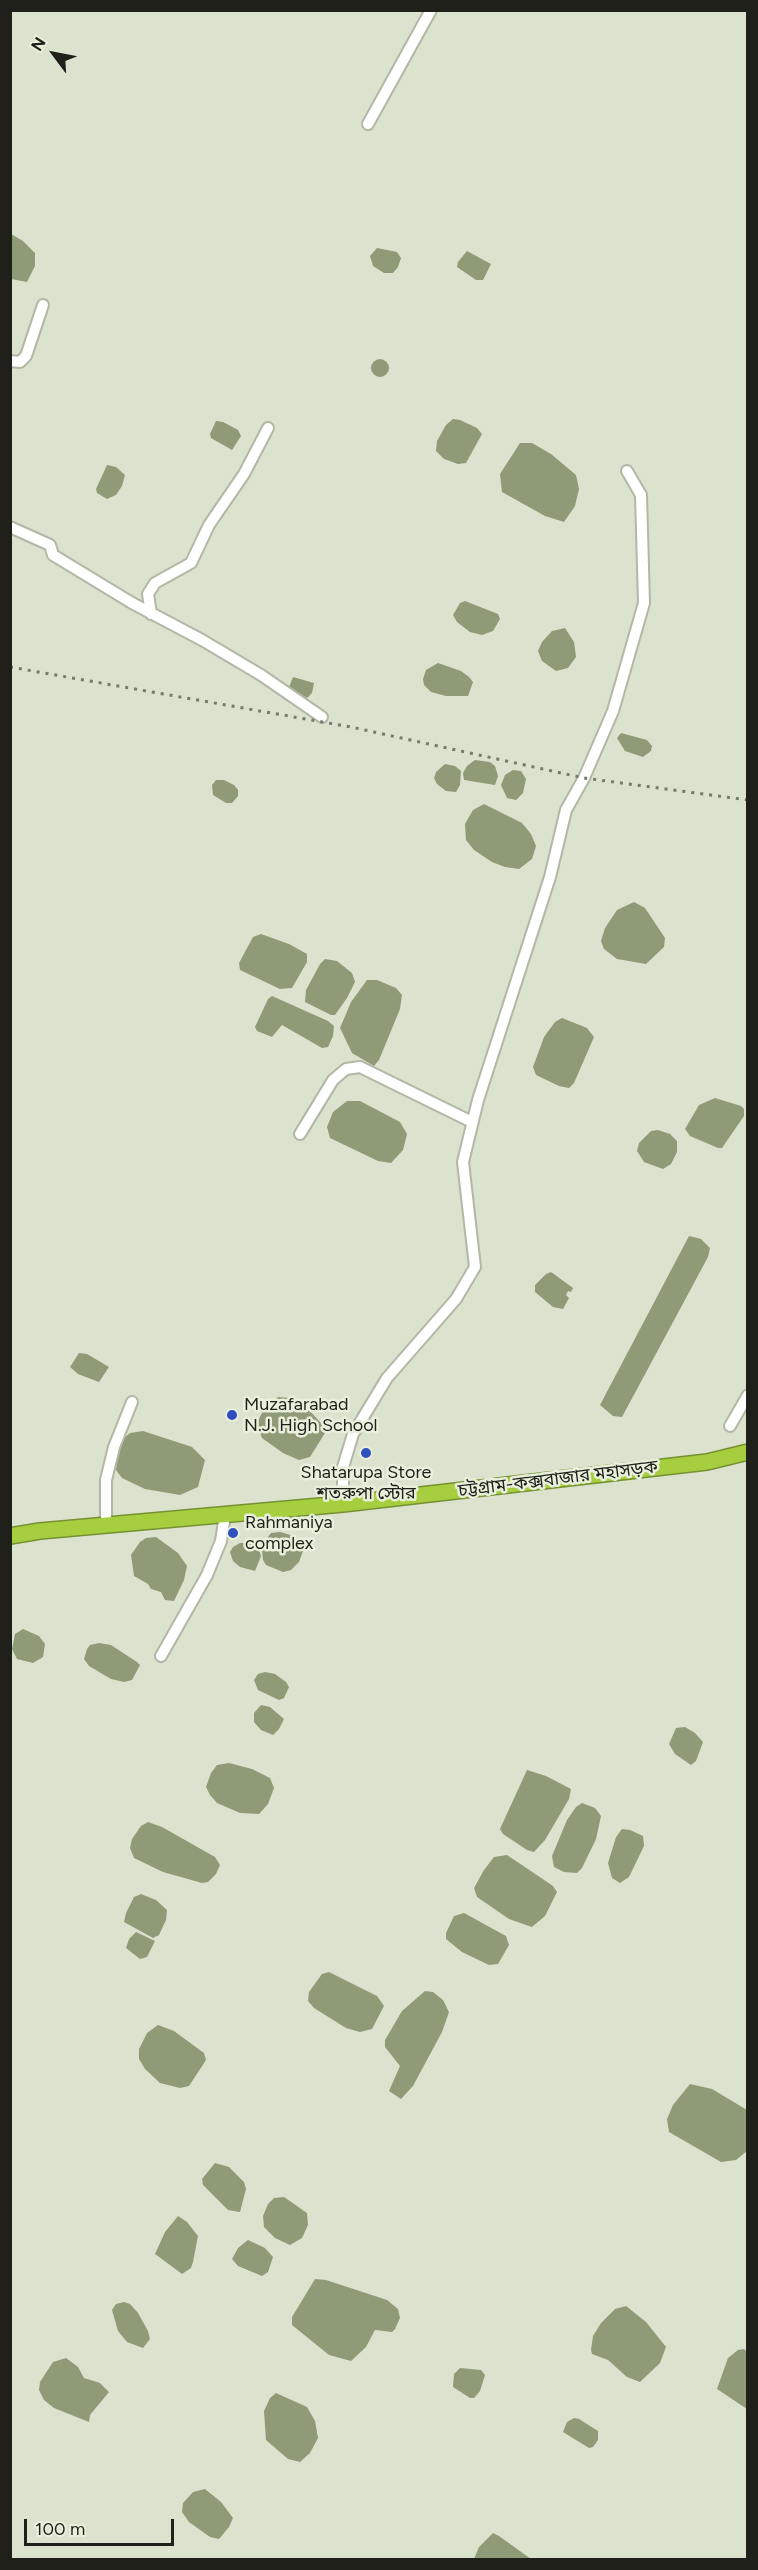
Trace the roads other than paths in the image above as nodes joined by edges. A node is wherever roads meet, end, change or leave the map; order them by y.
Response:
1 (431, 10) edge
2 (368, 124) dead end
3 (43, 305) dead end
4 (10, 361) edge
5 (268, 428) dead end
6 (627, 471) dead end
7 (10, 528) edge
8 (152, 614) junction
9 (322, 717) dead end
10 (472, 1122) junction
11 (300, 1134) dead end
12 (747, 1395) edge
13 (132, 1402) dead end
14 (730, 1426) dead end
15 (747, 1452) edge
16 (343, 1504) junction
17 (225, 1515) junction
18 (106, 1525) junction
19 (10, 1536) edge
20 (161, 1656) dead end

1 - 2 street
3 - 4 street
5 - 8 street
6 - 10 street
7 - 8 street
8 - 9 street
10 - 11 street
10 - 16 street
12 - 14 street
13 - 18 street
15 - 16 highway, চট্টগ্রাম-কক্সবাজার মহাসড়ক
16 - 17 highway, চট্টগ্রাম-কক্সবাজার মহাসড়ক
17 - 18 highway, চট্টগ্রাম-কক্সবাজার মহাসড়ক
17 - 20 street
18 - 19 highway, চট্টগ্রাম-কক্সবাজার মহাসড়ক

